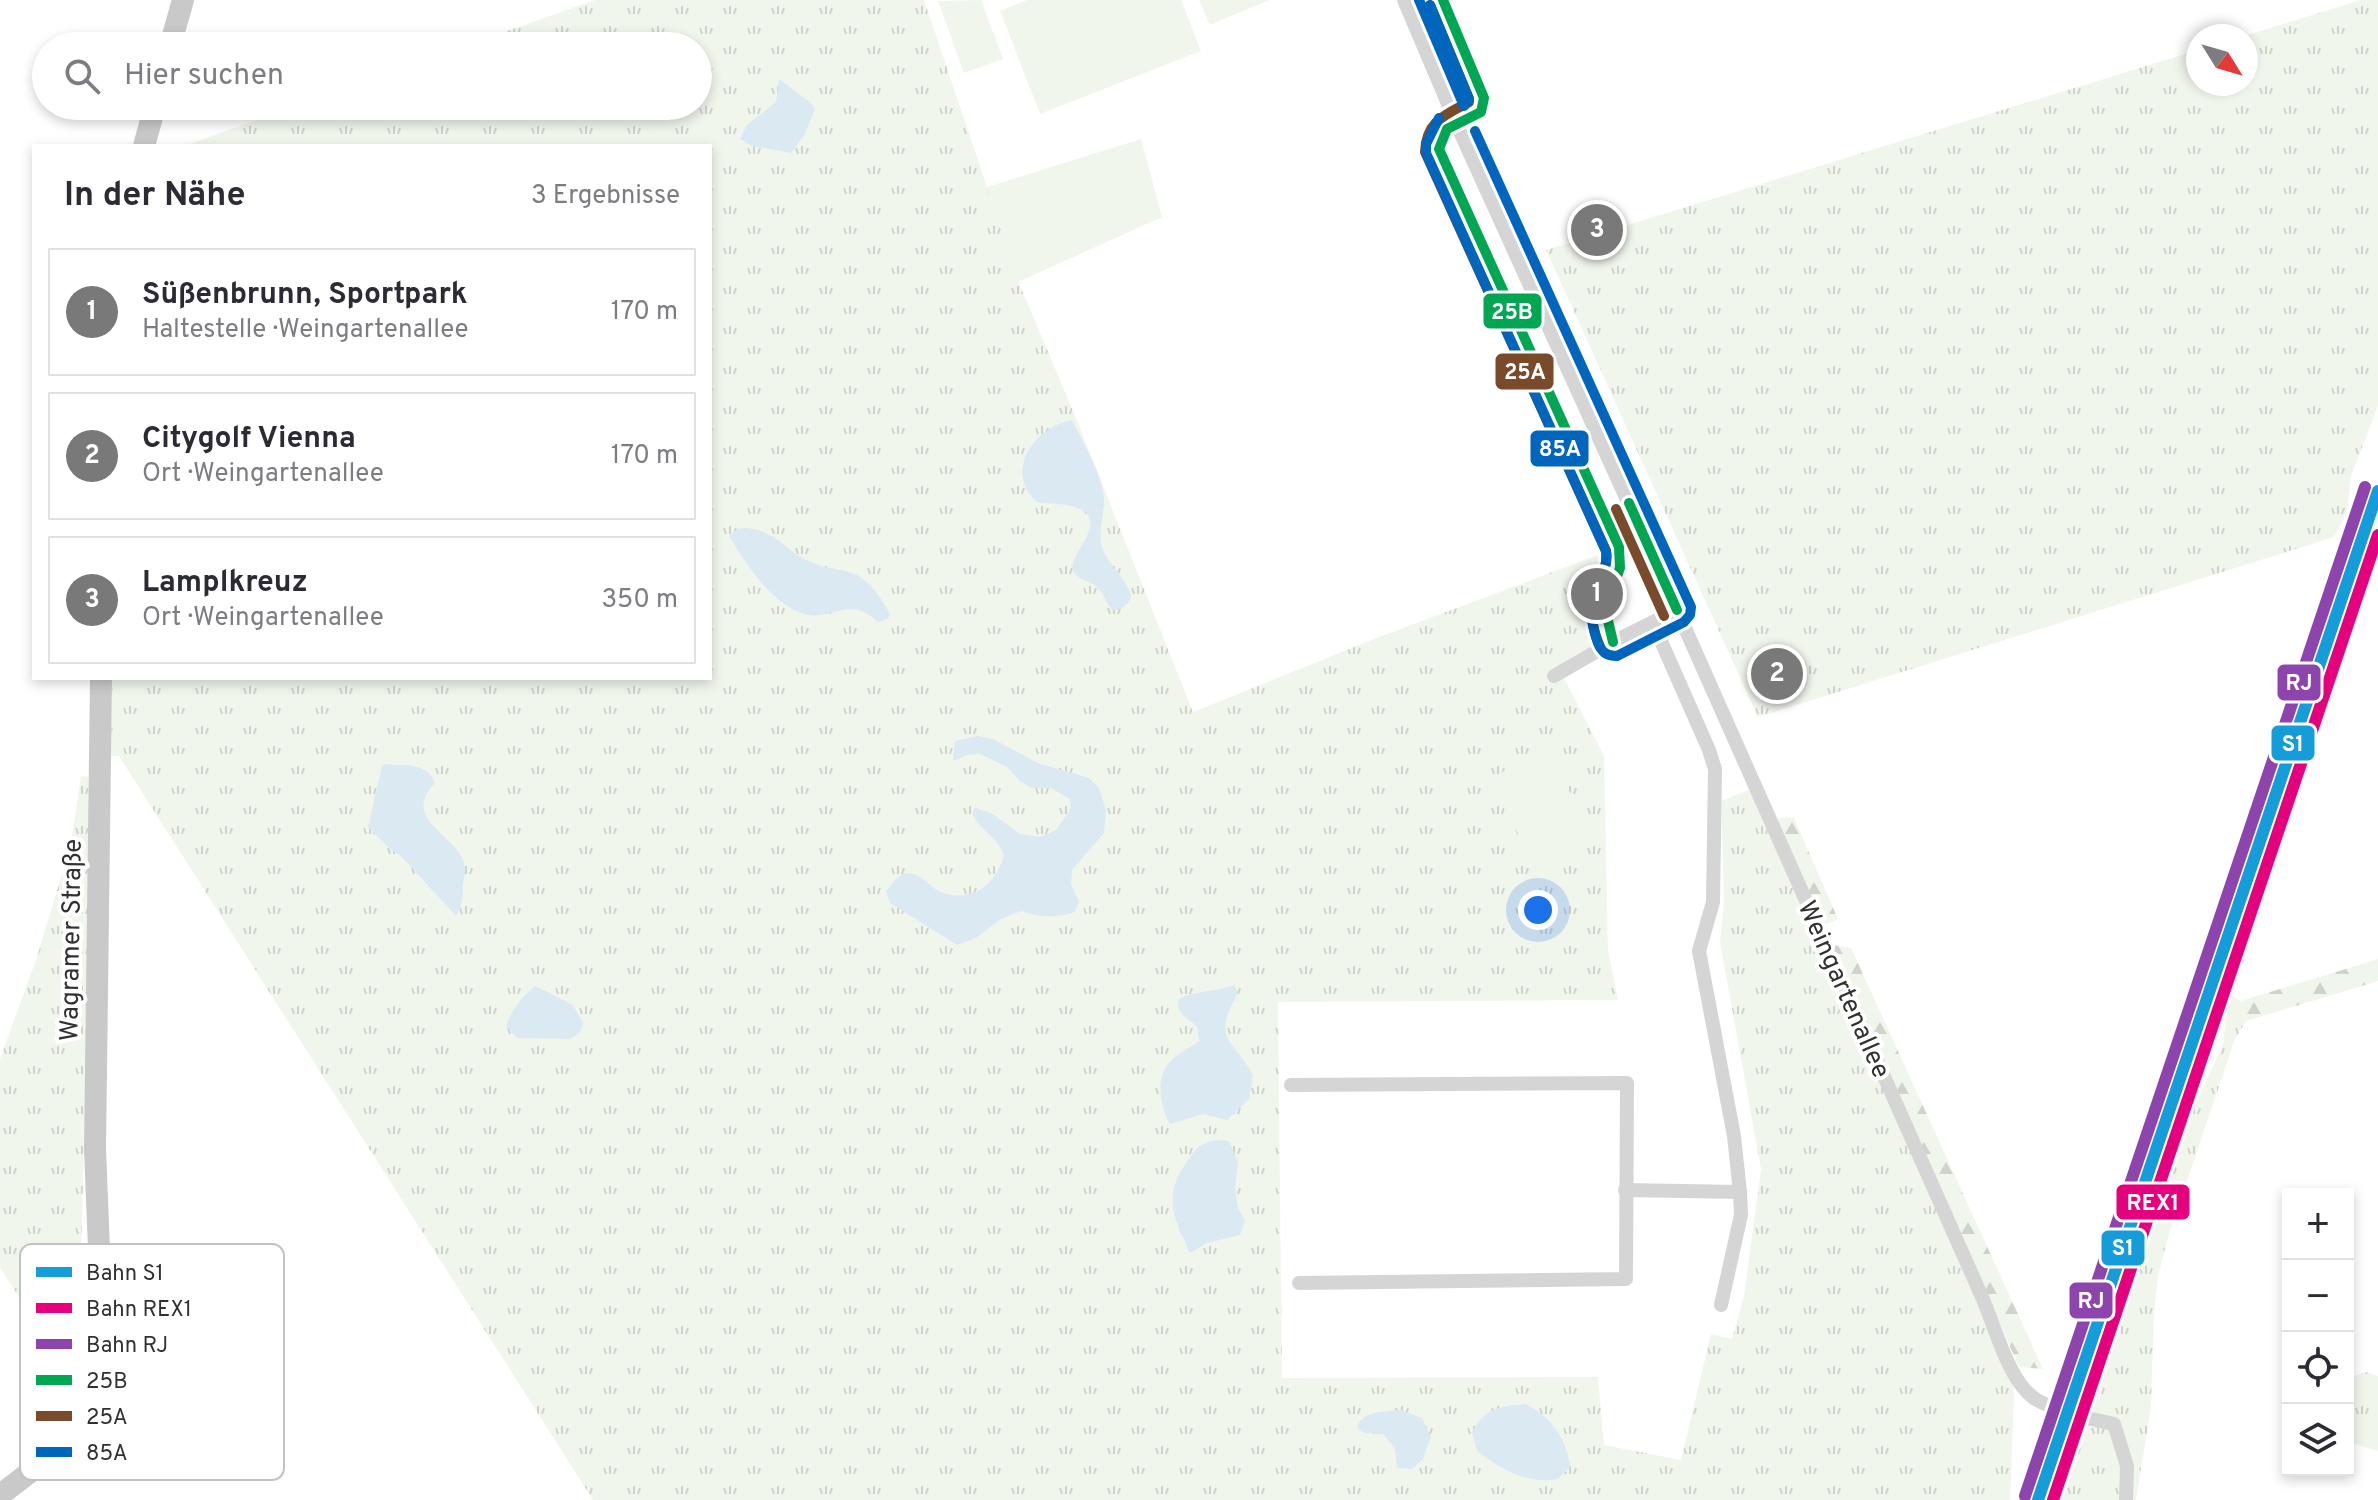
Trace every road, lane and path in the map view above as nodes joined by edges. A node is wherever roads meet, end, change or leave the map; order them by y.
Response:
1 (183, 0) edge
2 (1404, 0) edge
3 (1443, 0) edge
4 (174, 32) edge
5 (151, 120) edge
6 (1457, 125) junction
7 (145, 144) edge
8 (1511, 242) junction
9 (1485, 252) junction
10 (1677, 610) junction
11 (1653, 623) junction
12 (1613, 642) junction
13 (1554, 676) dead end
14 (101, 680) edge
15 (1291, 1085) dead end
16 (1625, 1190) junction
17 (1740, 1192) junction
18 (97, 1244) edge
19 (1299, 1283) dead end
20 (1721, 1305) dead end
21 (14, 1473) edge
22 (0, 1495) edge
23 (2126, 1500) edge

1 - 4 main road
2 - 6 street, Weingartenallee
3 - 6 street
5 - 7 main road
6 - 8 street, Weingartenallee
6 - 9 street
8 - 9 street
8 - 10 street, Weingartenallee
9 - 12 street
10 - 11 street
10 - 23 street, Weingartenallee
11 - 12 street
11 - 17 street
12 - 13 street
14 - 18 main road, Wagramer Straße
15 - 16 street
16 - 17 street
16 - 19 street
17 - 20 street
21 - 22 main road, Wagramer Straße

